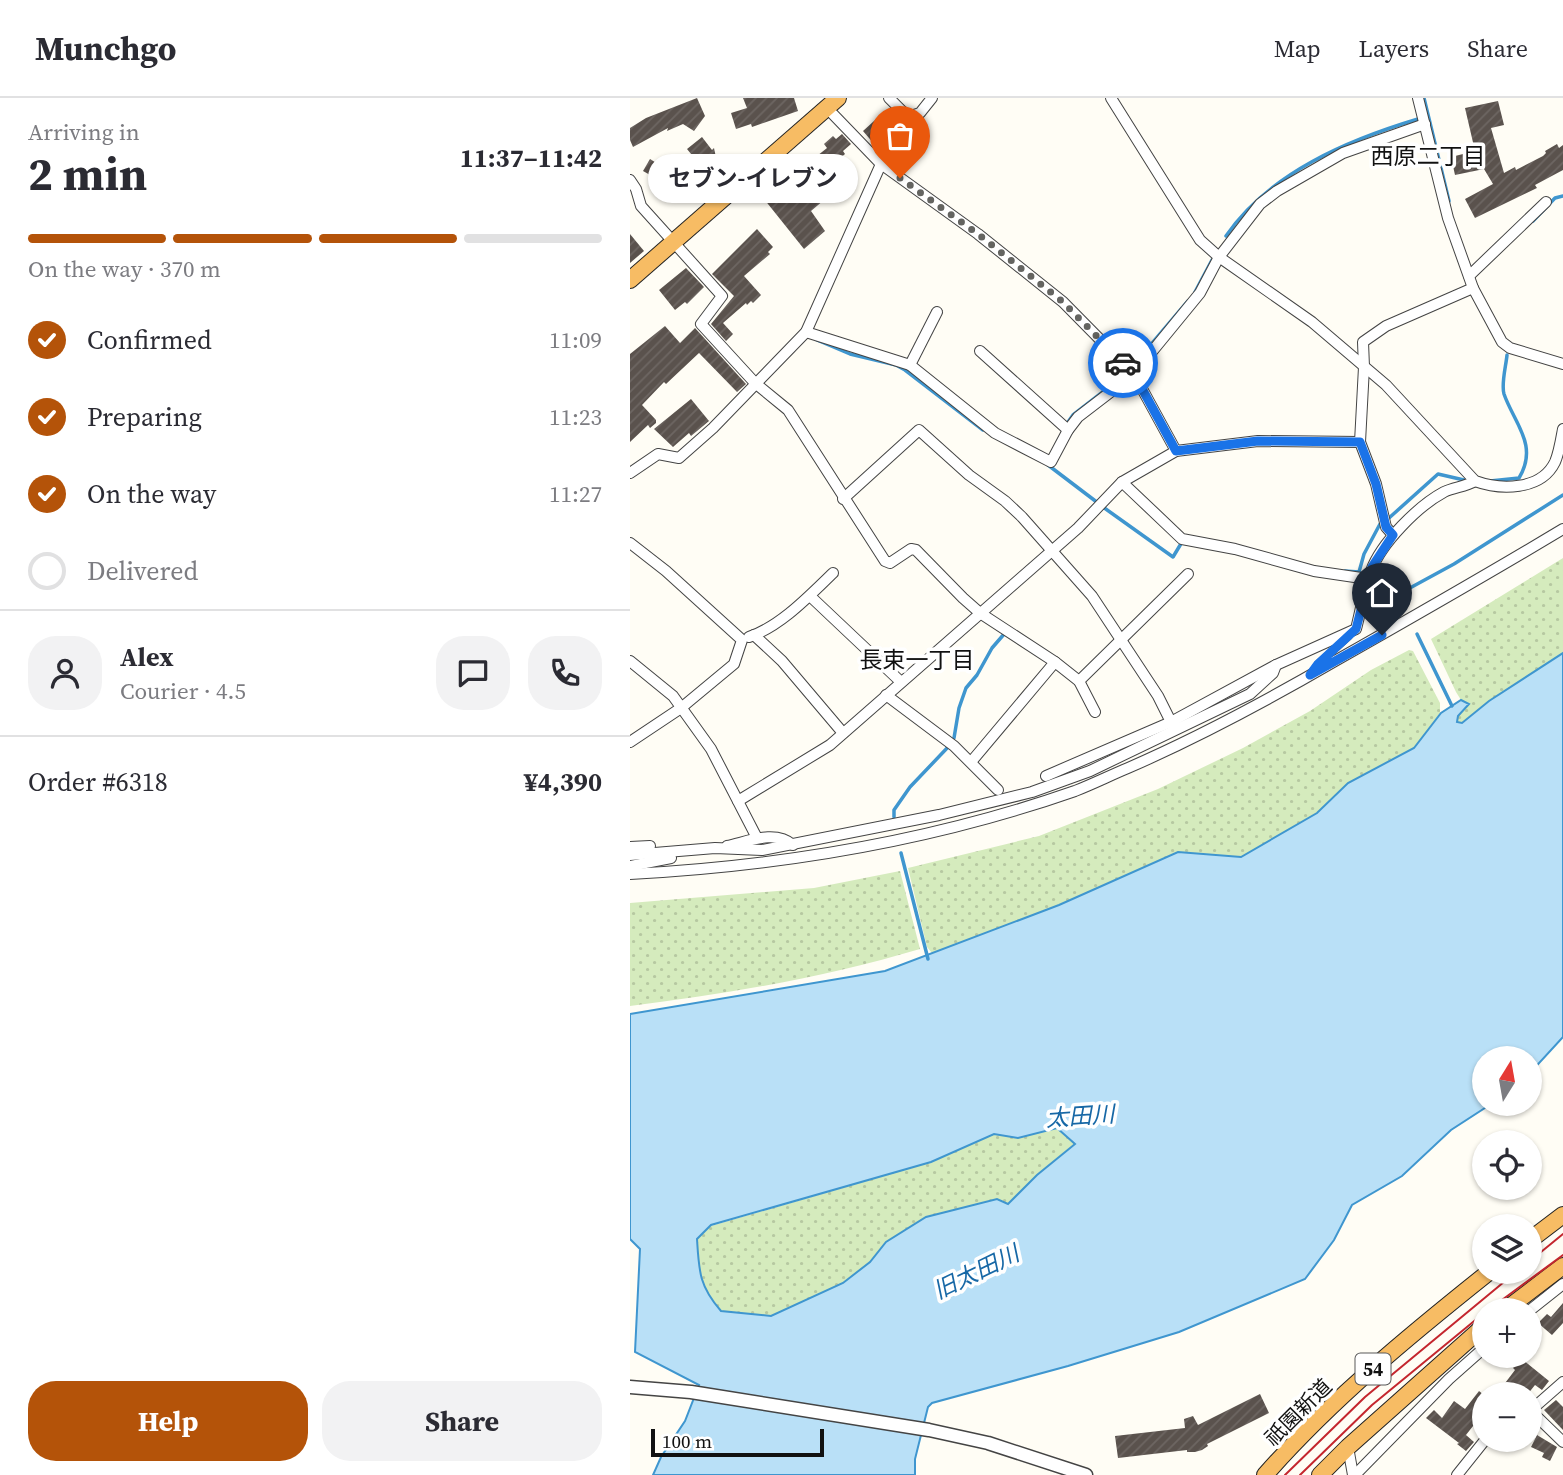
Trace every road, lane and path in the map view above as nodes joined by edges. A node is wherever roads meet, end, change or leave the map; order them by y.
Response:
1 (889, 98) edge
2 (932, 98) edge
3 (1111, 98) edge
4 (1418, 98) edge
5 (827, 101) edge
6 (908, 117) junction
7 (1425, 124) junction
8 (881, 164) junction
9 (630, 180) edge
10 (1546, 202) dead end
11 (675, 241) junction
12 (1219, 257) junction
13 (1469, 276) junction
14 (630, 280) edge
15 (1473, 288) junction
16 (937, 312) dead end
17 (806, 332) junction
18 (980, 351) dead end
19 (1563, 364) edge
20 (909, 365) junction
21 (1364, 367) junction
22 (1134, 374) junction
23 (755, 383) junction
24 (1563, 429) edge
25 (1068, 430) junction
26 (1360, 442) junction
27 (1176, 451) junction
28 (630, 473) edge
29 (1475, 481) junction
30 (1122, 482) junction
31 (843, 499) junction
32 (1563, 528) edge
33 (1393, 535) junction
34 (630, 543) edge
35 (1052, 551) junction
36 (833, 573) dead end
37 (1188, 574) dead end
38 (1368, 579) junction
39 (810, 596) junction
40 (980, 613) junction
41 (1356, 629) junction
42 (754, 635) junction
43 (741, 640) junction
44 (1121, 640) junction
45 (630, 661) edge
46 (1055, 662) junction
47 (1276, 665) junction
48 (1310, 675) junction
49 (1079, 681) junction
50 (901, 682) junction
51 (887, 695) junction
52 (681, 708) junction
53 (1095, 712) dead end
54 (1171, 722) junction
55 (843, 733) junction
56 (630, 742) edge
57 (971, 762) junction
58 (1046, 776) dead end
59 (998, 790) dead end
60 (738, 802) junction
61 (757, 838) junction
62 (793, 845) junction
63 (650, 846) dead end
64 (630, 847) edge
65 (715, 848) junction
66 (630, 855) edge
67 (630, 866) edge
68 (630, 874) edge
69 (1563, 1205) edge
70 (1558, 1218) edge
71 (1542, 1231) edge
72 (1563, 1266) edge
73 (1474, 1284) edge
74 (1563, 1284) edge
75 (1521, 1298) edge
76 (1542, 1300) edge
77 (1472, 1336) edge
78 (1472, 1359) edge
79 (1563, 1382) edge
80 (630, 1387) edge
81 (1542, 1400) edge
82 (1542, 1422) edge
83 (1563, 1442) edge
84 (1348, 1447) junction
85 (1475, 1452) edge
86 (1086, 1475) edge
87 (1265, 1475) edge
88 (1320, 1475) edge
89 (1354, 1475) edge
90 (1457, 1475) edge

1 - 6 street
2 - 6 street
3 - 12 street
4 - 7 street
5 - 8 street
5 - 11 highway
6 - 8 street
7 - 12 street
7 - 13 street
8 - 17 street
8 - 22 street
9 - 11 street
10 - 13 street
11 - 14 highway
11 - 23 street
12 - 21 street
12 - 22 street
13 - 15 street
15 - 19 street
15 - 21 street
16 - 20 street
17 - 20 street
17 - 23 street
18 - 25 street
20 - 25 street
21 - 26 street
21 - 29 street
22 - 25 street
22 - 27 street
23 - 28 street
23 - 31 street
24 - 29 street
26 - 27 street
26 - 33 street
27 - 30 street
29 - 33 street
30 - 35 street
30 - 38 street
31 - 35 street
31 - 40 street
32 - 48 street
33 - 38 street
34 - 43 street
35 - 40 street
35 - 44 street
36 - 39 street
37 - 44 street
38 - 41 street
39 - 42 street
39 - 50 street
40 - 46 street
40 - 50 street
41 - 47 street
41 - 48 lane
42 - 43 street
42 - 55 street
43 - 52 street
44 - 49 street
44 - 54 street
45 - 52 street
46 - 49 street
46 - 57 street
47 - 54 street
47 - 62 street
48 - 68 street
49 - 53 street
50 - 51 street
51 - 55 street
51 - 57 street
52 - 56 street
52 - 60 street
54 - 58 street
55 - 60 street
57 - 59 street
60 - 61 street
61 - 62 street
61 - 65 street
62 - 65 street
63 - 64 street
65 - 66 street
65 - 67 street
69 - 70 highway
70 - 71 highway
72 - 75 highway
73 - 87 highway, 祇園新道 / 54
74 - 76 street
77 - 84 highway, 54
78 - 89 street
79 - 81 street
80 - 86 street
82 - 83 street
84 - 88 highway, 54
84 - 89 street
85 - 90 street

